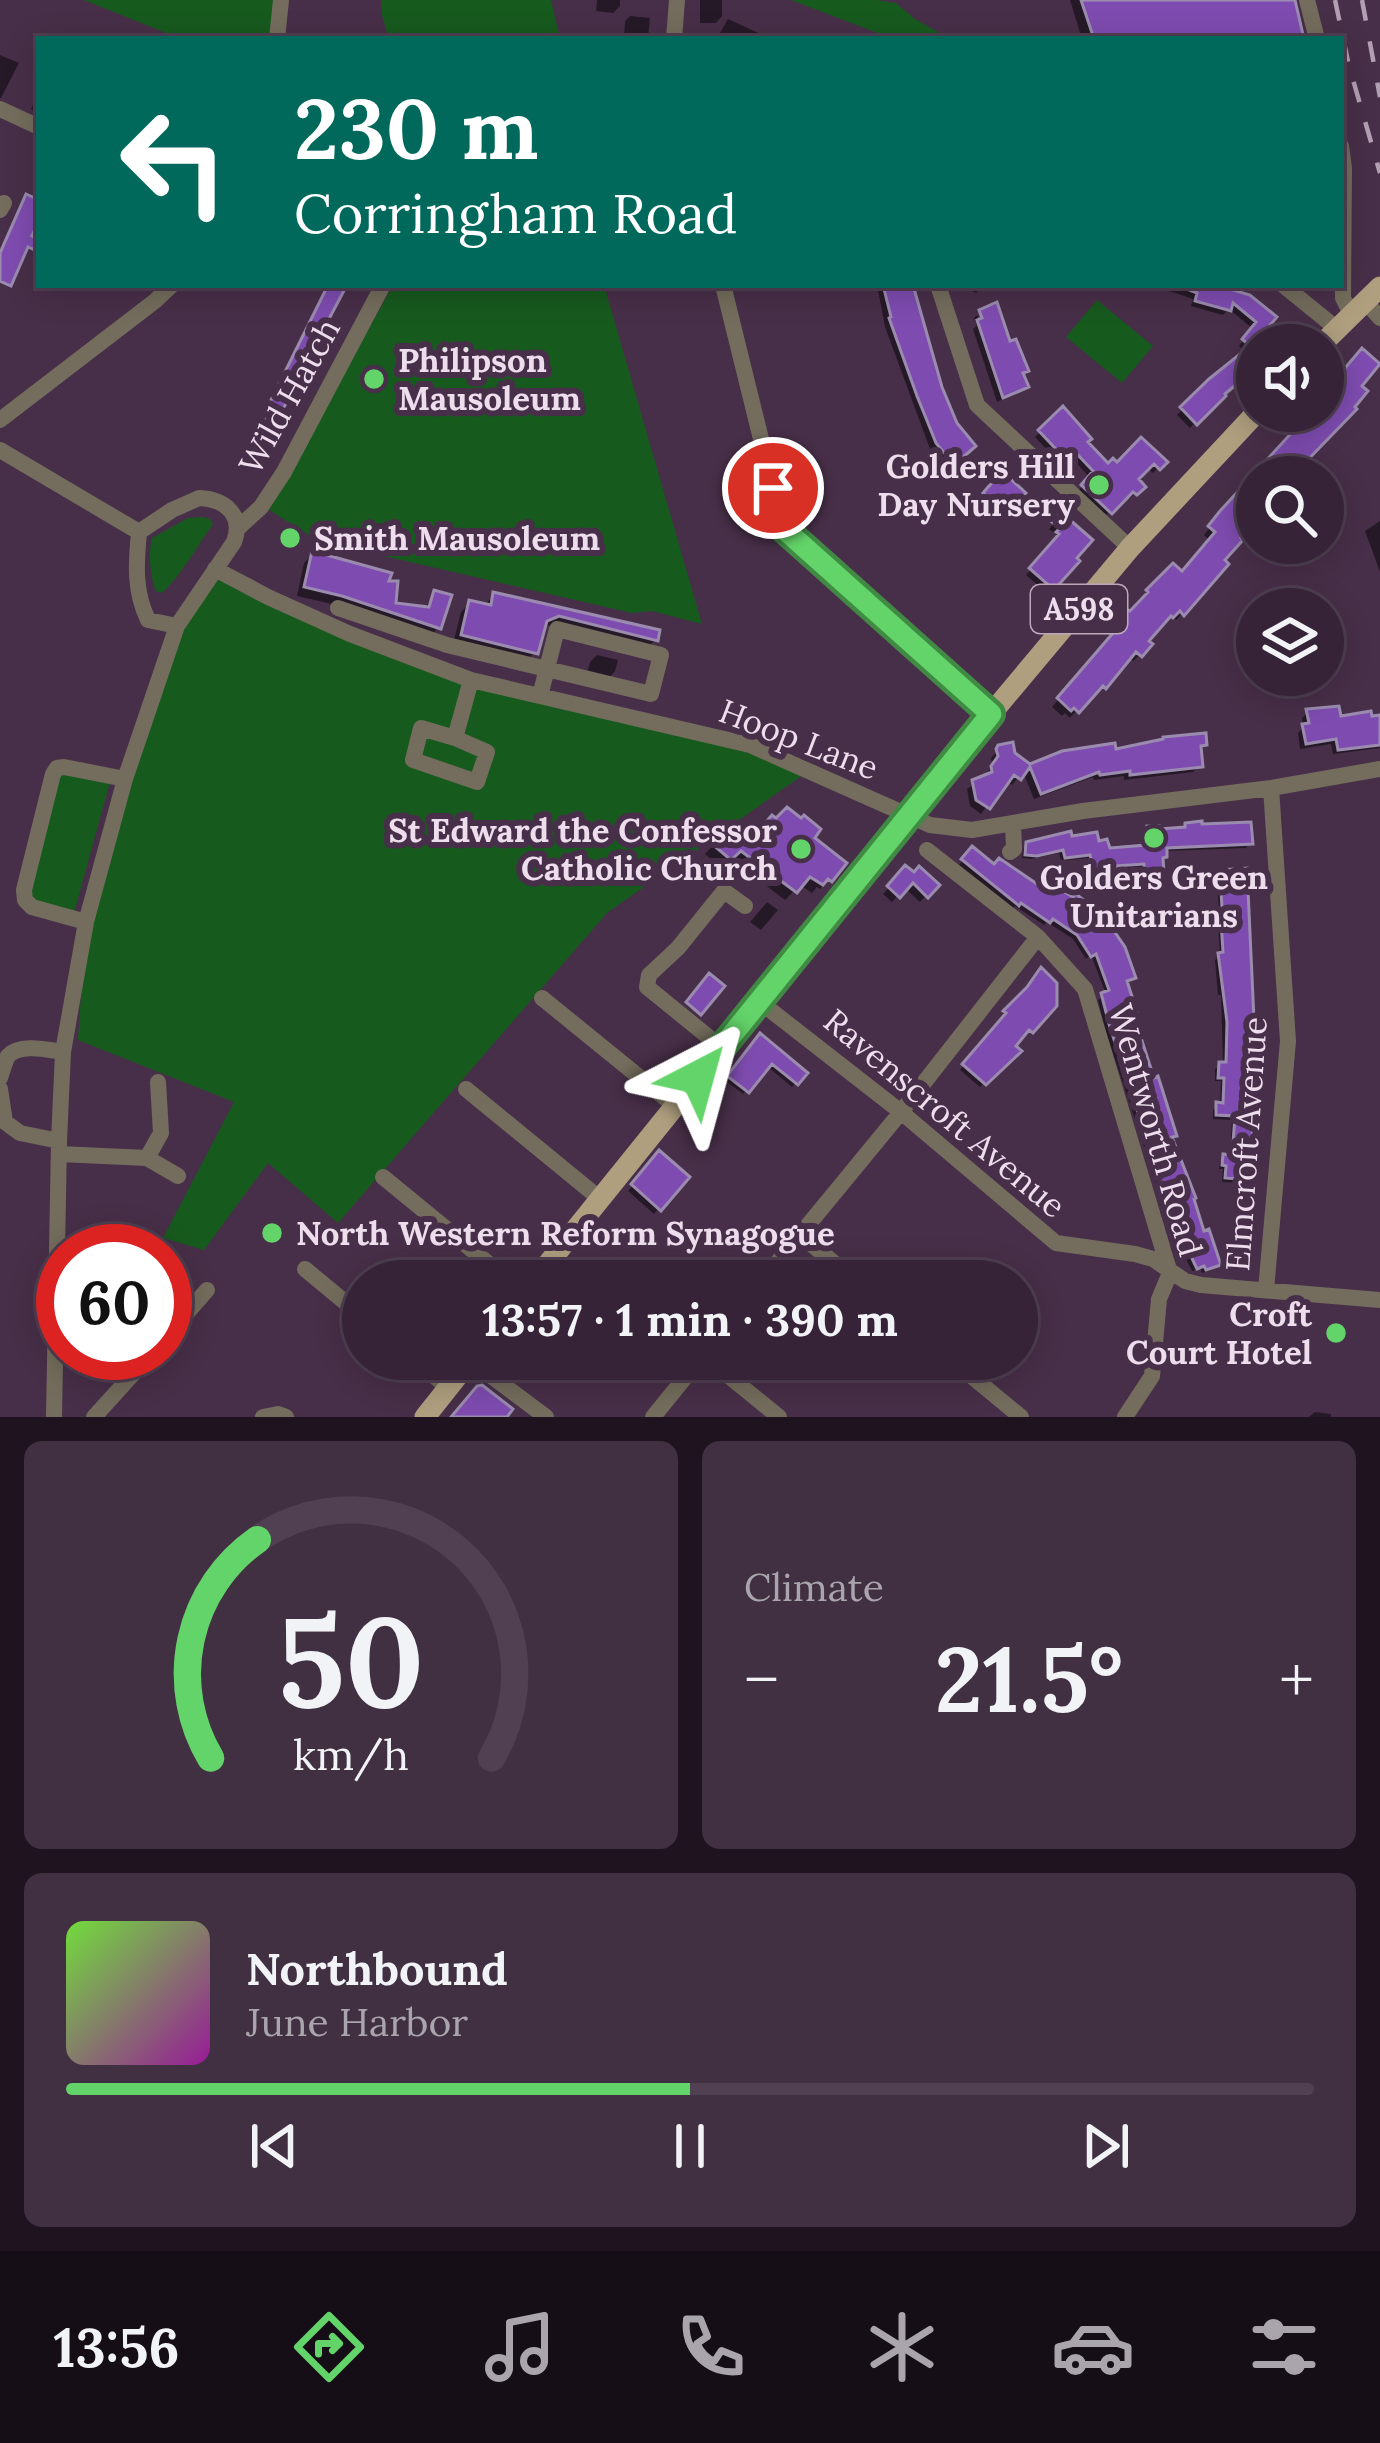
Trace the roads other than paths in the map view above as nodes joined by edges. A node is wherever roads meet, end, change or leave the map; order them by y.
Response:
1 (281, 0) edge
2 (677, 0) edge
3 (1307, 0) edge
4 (278, 36) edge
5 (674, 36) edge
6 (1316, 36) edge
7 (0, 109) edge
8 (36, 126) edge
9 (1344, 163) edge
10 (1344, 233) edge
11 (169, 288) edge
12 (381, 288) edge
13 (724, 288) edge
14 (939, 288) edge
15 (1290, 288) edge
16 (1343, 288) edge
17 (1356, 315) edge
18 (0, 420) edge
19 (1238, 432) edge
20 (0, 450) edge
21 (238, 528) junction
22 (139, 532) junction
23 (1130, 548) junction
24 (215, 569) junction
25 (338, 608) dead end
26 (177, 626) junction
27 (547, 671) junction
28 (471, 680) junction
29 (539, 696) junction
30 (991, 714) junction
31 (455, 738) dead end
32 (1380, 770) edge
33 (125, 779) junction
34 (1271, 788) junction
35 (910, 814) junction
36 (1013, 823) junction
37 (928, 850) dead end
38 (1010, 852) dead end
39 (745, 906) dead end
40 (86, 922) junction
41 (1038, 937) junction
42 (542, 998) dead end
43 (760, 1002) junction
44 (722, 1048) junction
45 (63, 1052) junction
46 (0, 1078) edge
47 (158, 1082) dead end
48 (0, 1089) edge
49 (466, 1089) dead end
50 (675, 1106) junction
51 (901, 1112) junction
52 (59, 1148) junction
53 (147, 1158) junction
54 (178, 1176) dead end
55 (382, 1178) dead end
56 (599, 1198) junction
57 (799, 1234) junction
58 (484, 1260) edge
59 (550, 1260) edge
60 (779, 1260) edge
61 (831, 1260) edge
62 (305, 1269) dead end
63 (1170, 1273) junction
64 (207, 1290) dead end
65 (1266, 1290) junction
66 (342, 1300) edge
67 (1380, 1300) edge
68 (192, 1307) edge
69 (128, 1380) edge
70 (439, 1380) edge
71 (453, 1380) edge
72 (496, 1380) edge
73 (686, 1380) edge
74 (731, 1380) edge
75 (976, 1380) edge
76 (447, 1387) junction
77 (541, 1415) edge
78 (54, 1417) edge
79 (94, 1417) edge
80 (263, 1417) edge
81 (286, 1417) edge
82 (424, 1417) edge
83 (653, 1417) edge
84 (778, 1417) edge
85 (1021, 1417) edge
86 (1125, 1417) edge

1 - 4 street
2 - 5 street
3 - 6 street
7 - 8 street
9 - 10 street
11 - 18 street
12 - 21 street, Wild Hatch
13 - 30 street
14 - 23 street
15 - 17 street
16 - 17 street
19 - 23 main road, A598
20 - 22 street
21 - 22 street
21 - 24 street, Wild Hatch
22 - 26 street
23 - 30 main road, A598
24 - 26 street, Wild Hatch
24 - 28 street, Hoop Lane
25 - 27 street
26 - 33 street, Wild Hatch
27 - 27 street
27 - 29 street
28 - 29 street, Hoop Lane
28 - 31 street
29 - 35 street, Hoop Lane
30 - 35 main road, A598
32 - 34 street, Hoop Lane
33 - 40 street, Wild Hatch
33 - 40 street
34 - 36 street, Hoop Lane
34 - 65 street, Elmcroft Avenue
35 - 36 street, Hoop Lane
35 - 43 main road, A598
36 - 38 street
37 - 41 street, Wentworth Road
39 - 44 street
40 - 45 street, Wild Hatch
41 - 51 street
41 - 63 street, Wentworth Road
42 - 50 street
43 - 44 main road, A598
43 - 51 street, Ravenscroft Avenue
44 - 50 main road, A598
45 - 46 street
45 - 52 street, Wild Hatch
47 - 53 street
48 - 52 street
49 - 56 street
50 - 56 main road, A598
51 - 57 street
51 - 63 street, Ravenscroft Avenue
52 - 53 street
52 - 78 street, Wild Hatch
53 - 54 street
55 - 58 street
56 - 59 main road, A598
57 - 60 street
57 - 61 street
62 - 66 street
63 - 65 street, Ravenscroft Avenue
63 - 86 street, Wentworth Road
64 - 68 street
65 - 67 street, Ravenscroft Avenue
69 - 79 street
70 - 76 street
71 - 76 main road
72 - 77 street
73 - 83 street
74 - 84 street
75 - 85 street
76 - 82 main road
80 - 81 street

